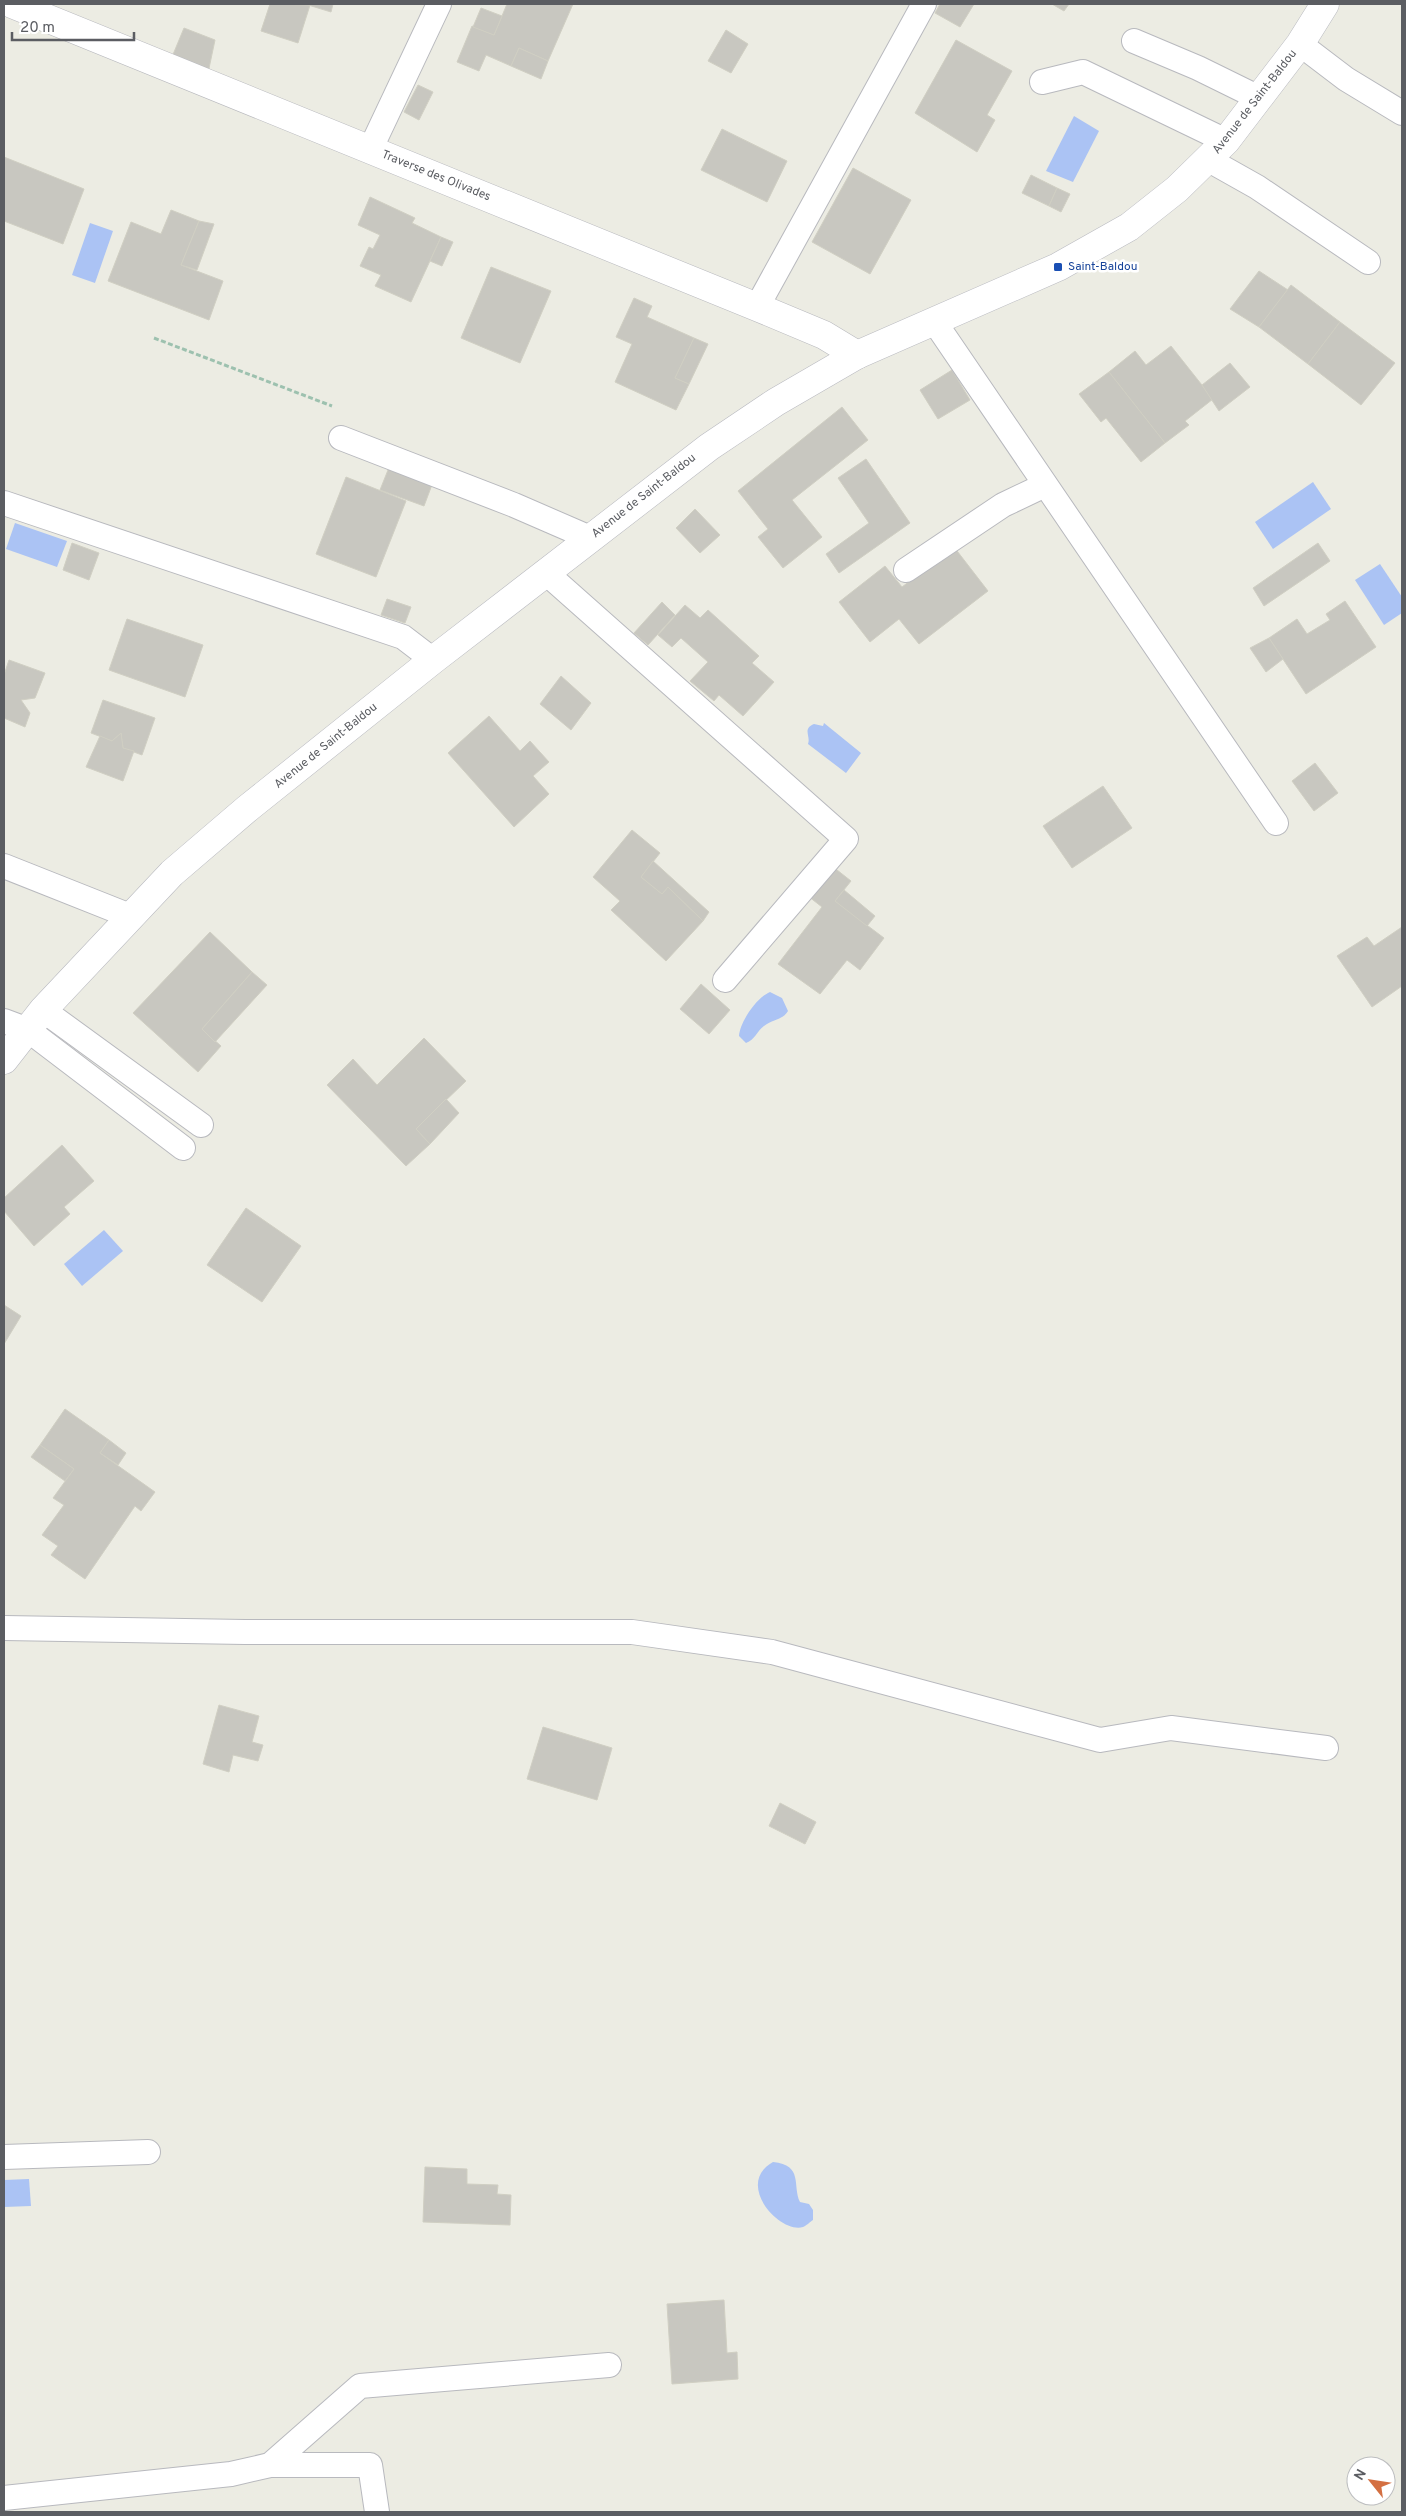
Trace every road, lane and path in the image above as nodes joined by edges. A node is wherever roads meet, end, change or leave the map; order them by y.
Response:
1 (12, 4) edge
2 (439, 4) edge
3 (924, 4) edge
4 (1324, 4) edge
5 (1134, 41) dead end
6 (1300, 44) junction
7 (1042, 82) dead end
8 (1258, 98) junction
9 (1402, 113) edge
10 (370, 150) junction
11 (1218, 150) junction
12 (1368, 262) dead end
13 (757, 307) junction
14 (934, 321) junction
15 (857, 355) junction
16 (341, 438) dead end
17 (1045, 485) junction
18 (4, 503) edge
19 (590, 538) junction
20 (906, 570) dead end
21 (545, 572) junction
22 (433, 660) junction
23 (1276, 822) dead end
24 (4, 866) edge
25 (130, 916) junction
26 (724, 980) dead end
27 (25, 1021) edge
28 (4, 1060) edge
29 (201, 1125) dead end
30 (182, 1148) dead end
31 (4, 1628) edge
32 (1326, 1748) dead end
33 (148, 2152) dead end
34 (4, 2157) edge
35 (609, 2365) dead end
36 (270, 2465) junction
37 (4, 2498) edge
38 (377, 2512) edge

1 - 10 street, Traverse des Olivades
2 - 10 lane
3 - 13 lane
4 - 6 street, Avenue de Saint-Baldou
5 - 8 lane
6 - 8 street, Avenue de Saint-Baldou
6 - 9 lane
7 - 11 lane
8 - 11 street, Avenue de Saint-Baldou
10 - 13 street, Traverse des Olivades
11 - 12 lane
11 - 14 street, Avenue de Saint-Baldou
13 - 15 street, Traverse des Olivades
14 - 15 street, Avenue de Saint-Baldou
14 - 17 lane
15 - 19 street, Avenue de Saint-Baldou
16 - 19 lane
17 - 20 lane
17 - 23 lane
18 - 22 lane
19 - 21 street, Avenue de Saint-Baldou
21 - 22 street, Avenue de Saint-Baldou
21 - 26 lane
22 - 25 street, Avenue de Saint-Baldou
24 - 25 lane
25 - 27 street, Avenue de Saint-Baldou
27 - 28 street, Avenue de Saint-Baldou
27 - 29 lane
27 - 30 lane
31 - 32 lane
33 - 34 lane
35 - 36 lane
36 - 37 lane
36 - 38 lane

